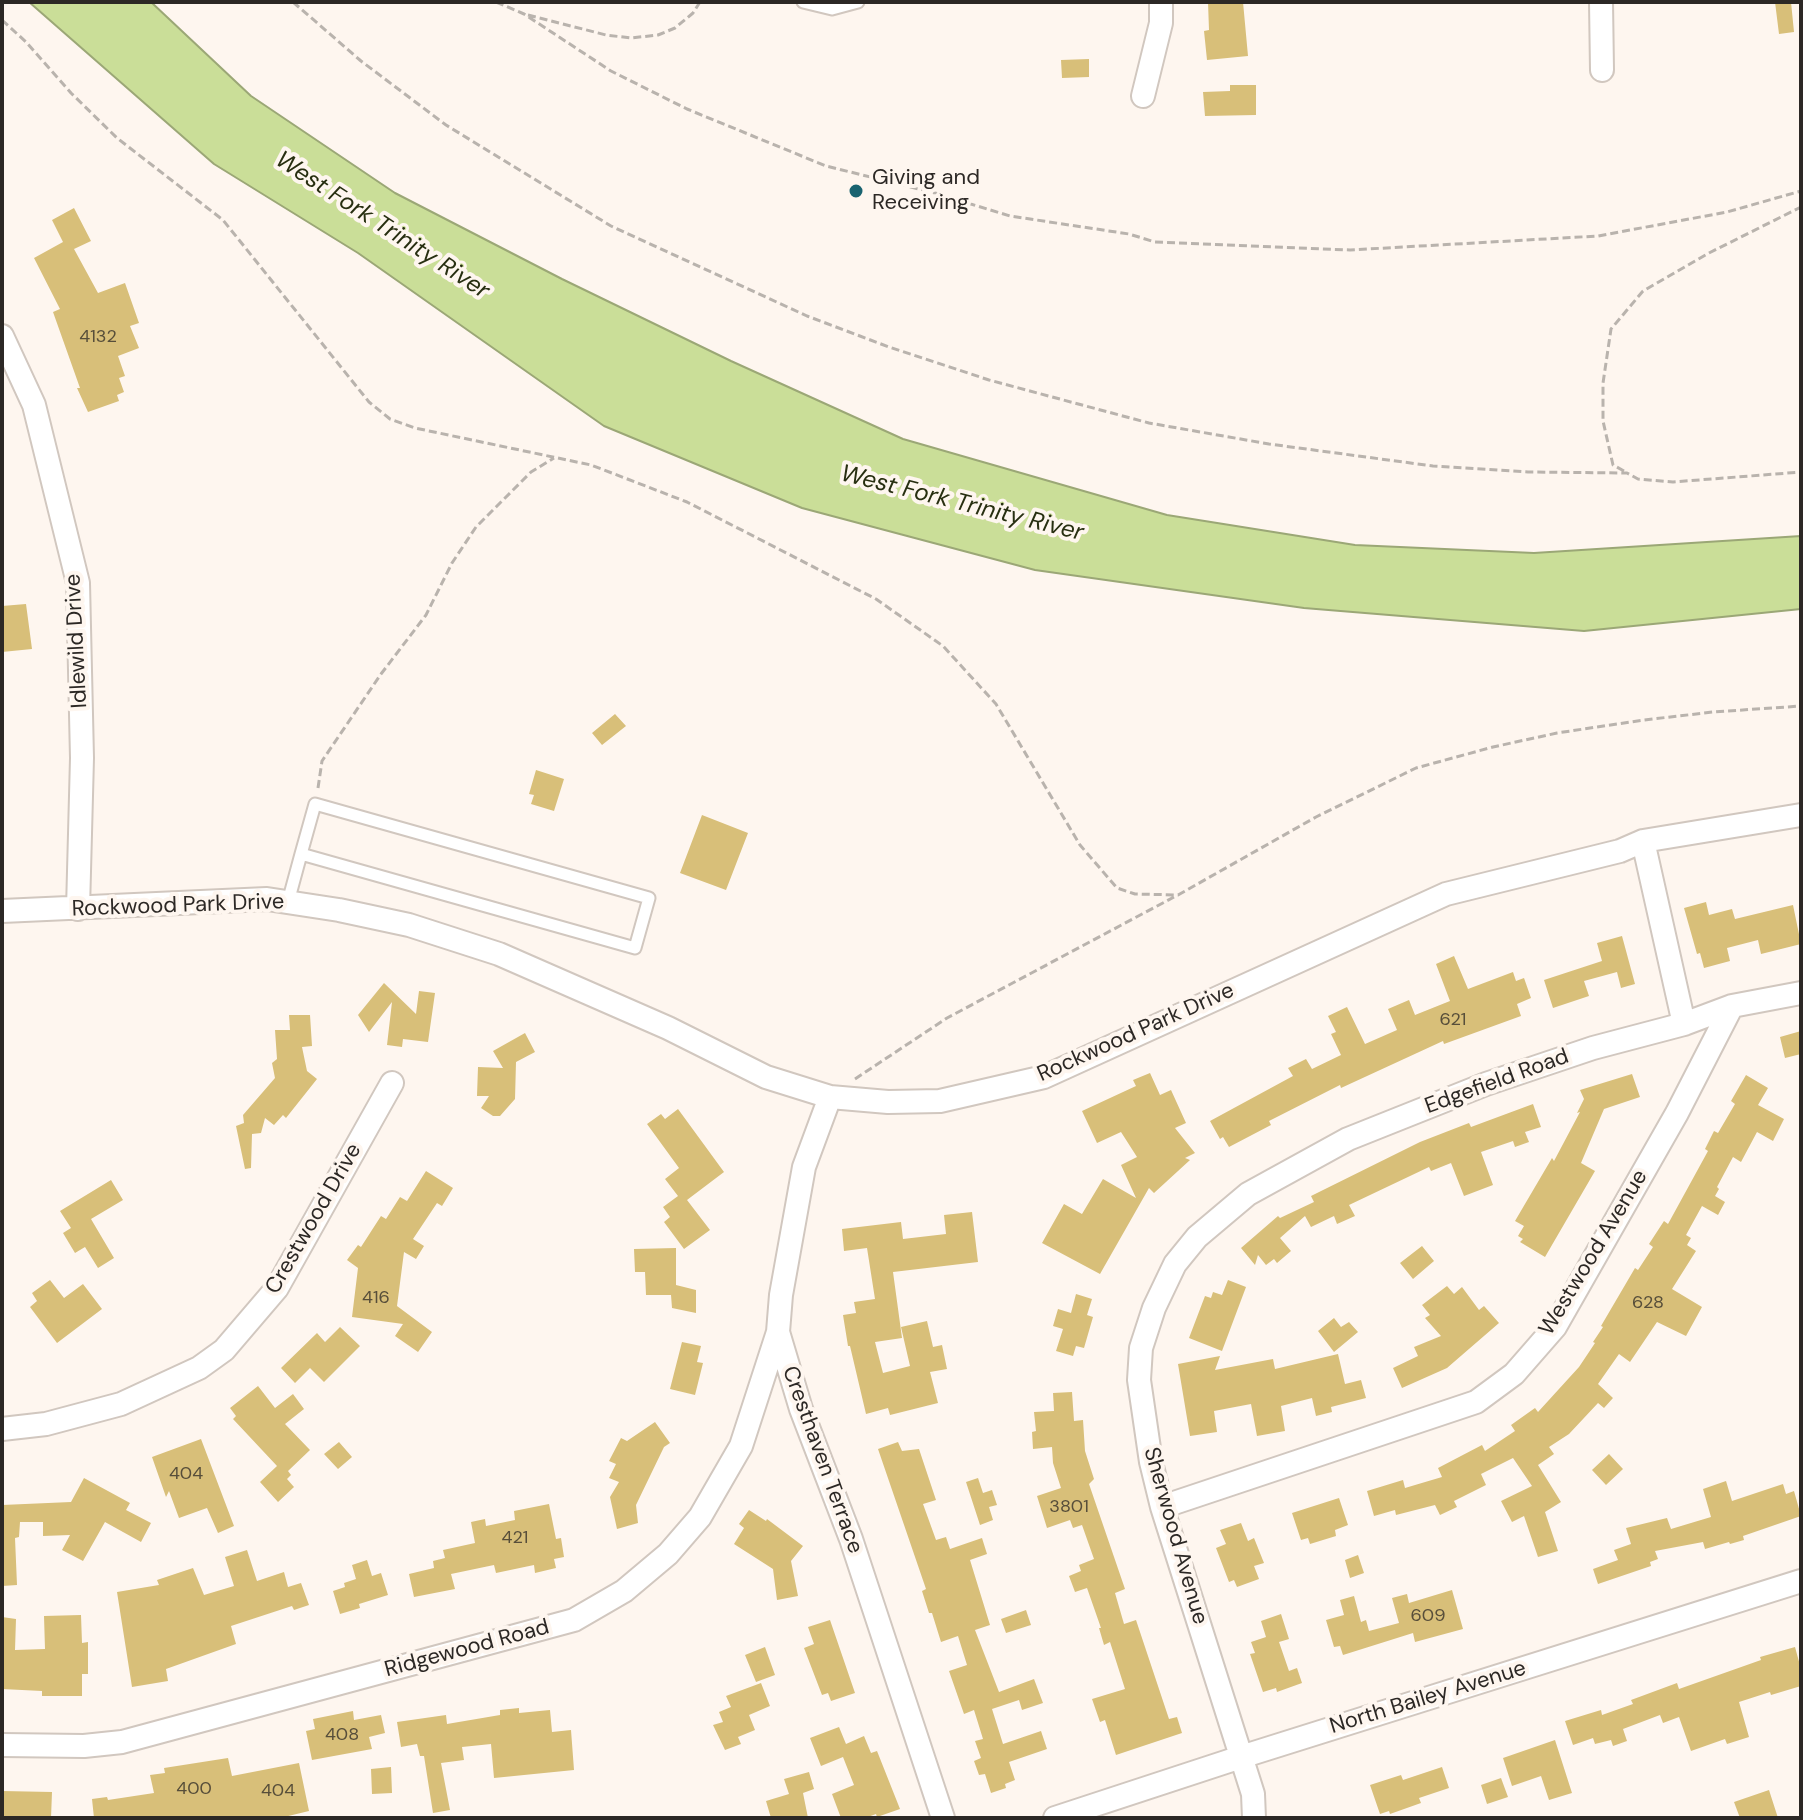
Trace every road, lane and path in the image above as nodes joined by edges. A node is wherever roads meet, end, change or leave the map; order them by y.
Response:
1 (293, 2) edge
2 (496, 2) edge
3 (700, 2) edge
4 (803, 2) edge
5 (858, 2) edge
6 (1161, 2) edge
7 (1601, 2) edge
8 (524, 14) junction
9 (2, 20) edge
10 (1602, 70) dead end
11 (1143, 96) dead end
12 (1801, 191) edge
13 (1801, 207) edge
14 (2, 336) edge
15 (555, 458) junction
16 (1801, 472) edge
17 (1627, 473) junction
18 (1801, 706) edge
19 (315, 804) junction
20 (1801, 815) edge
21 (1643, 841) junction
22 (301, 854) junction
23 (1178, 895) junction
24 (288, 902) junction
25 (78, 909) junction
26 (2, 911) edge
27 (1801, 993) edge
28 (1732, 1006) junction
29 (1684, 1024) junction
30 (392, 1083) dead end
31 (830, 1097) junction
32 (1213, 1221) joint
33 (778, 1332) junction
34 (2, 1429) edge
35 (1162, 1507) junction
36 (1801, 1581) edge
37 (2, 1745) edge
38 (1241, 1757) junction
39 (943, 1818) edge
40 (1055, 1818) edge
41 (1254, 1818) edge

1 - 17 path
2 - 8 path
3 - 8 path
4 - 5 lane
6 - 11 street
7 - 10 street
8 - 12 path
9 - 15 path
13 - 17 path
14 - 25 street, Idlewild Drive
15 - 19 path
15 - 23 path
16 - 17 path
18 - 23 path
19 - 22 lane
19 - 22 lane
20 - 21 street, Rockwood Park Drive
21 - 29 street
21 - 31 street, Rockwood Park Drive
22 - 24 lane
23 - 31 path
24 - 25 street, Rockwood Park Drive
24 - 31 street, Rockwood Park Drive
25 - 26 street, Rockwood Park Drive
27 - 28 street, Edgefield Road
28 - 29 street, Edgefield Road
28 - 35 street, Westwood Avenue
29 - 32 street, Edgefield Road
30 - 34 street, Crestwood Drive
31 - 33 street, Cresthaven Terrace
32 - 35 street, Sherwood Avenue
33 - 37 street, Ridgewood Road
33 - 39 street, Cresthaven Terrace
35 - 38 street, Sherwood Avenue
36 - 38 street, North Bailey Avenue
38 - 40 street, North Bailey Avenue
38 - 41 street, Sherwood Avenue

